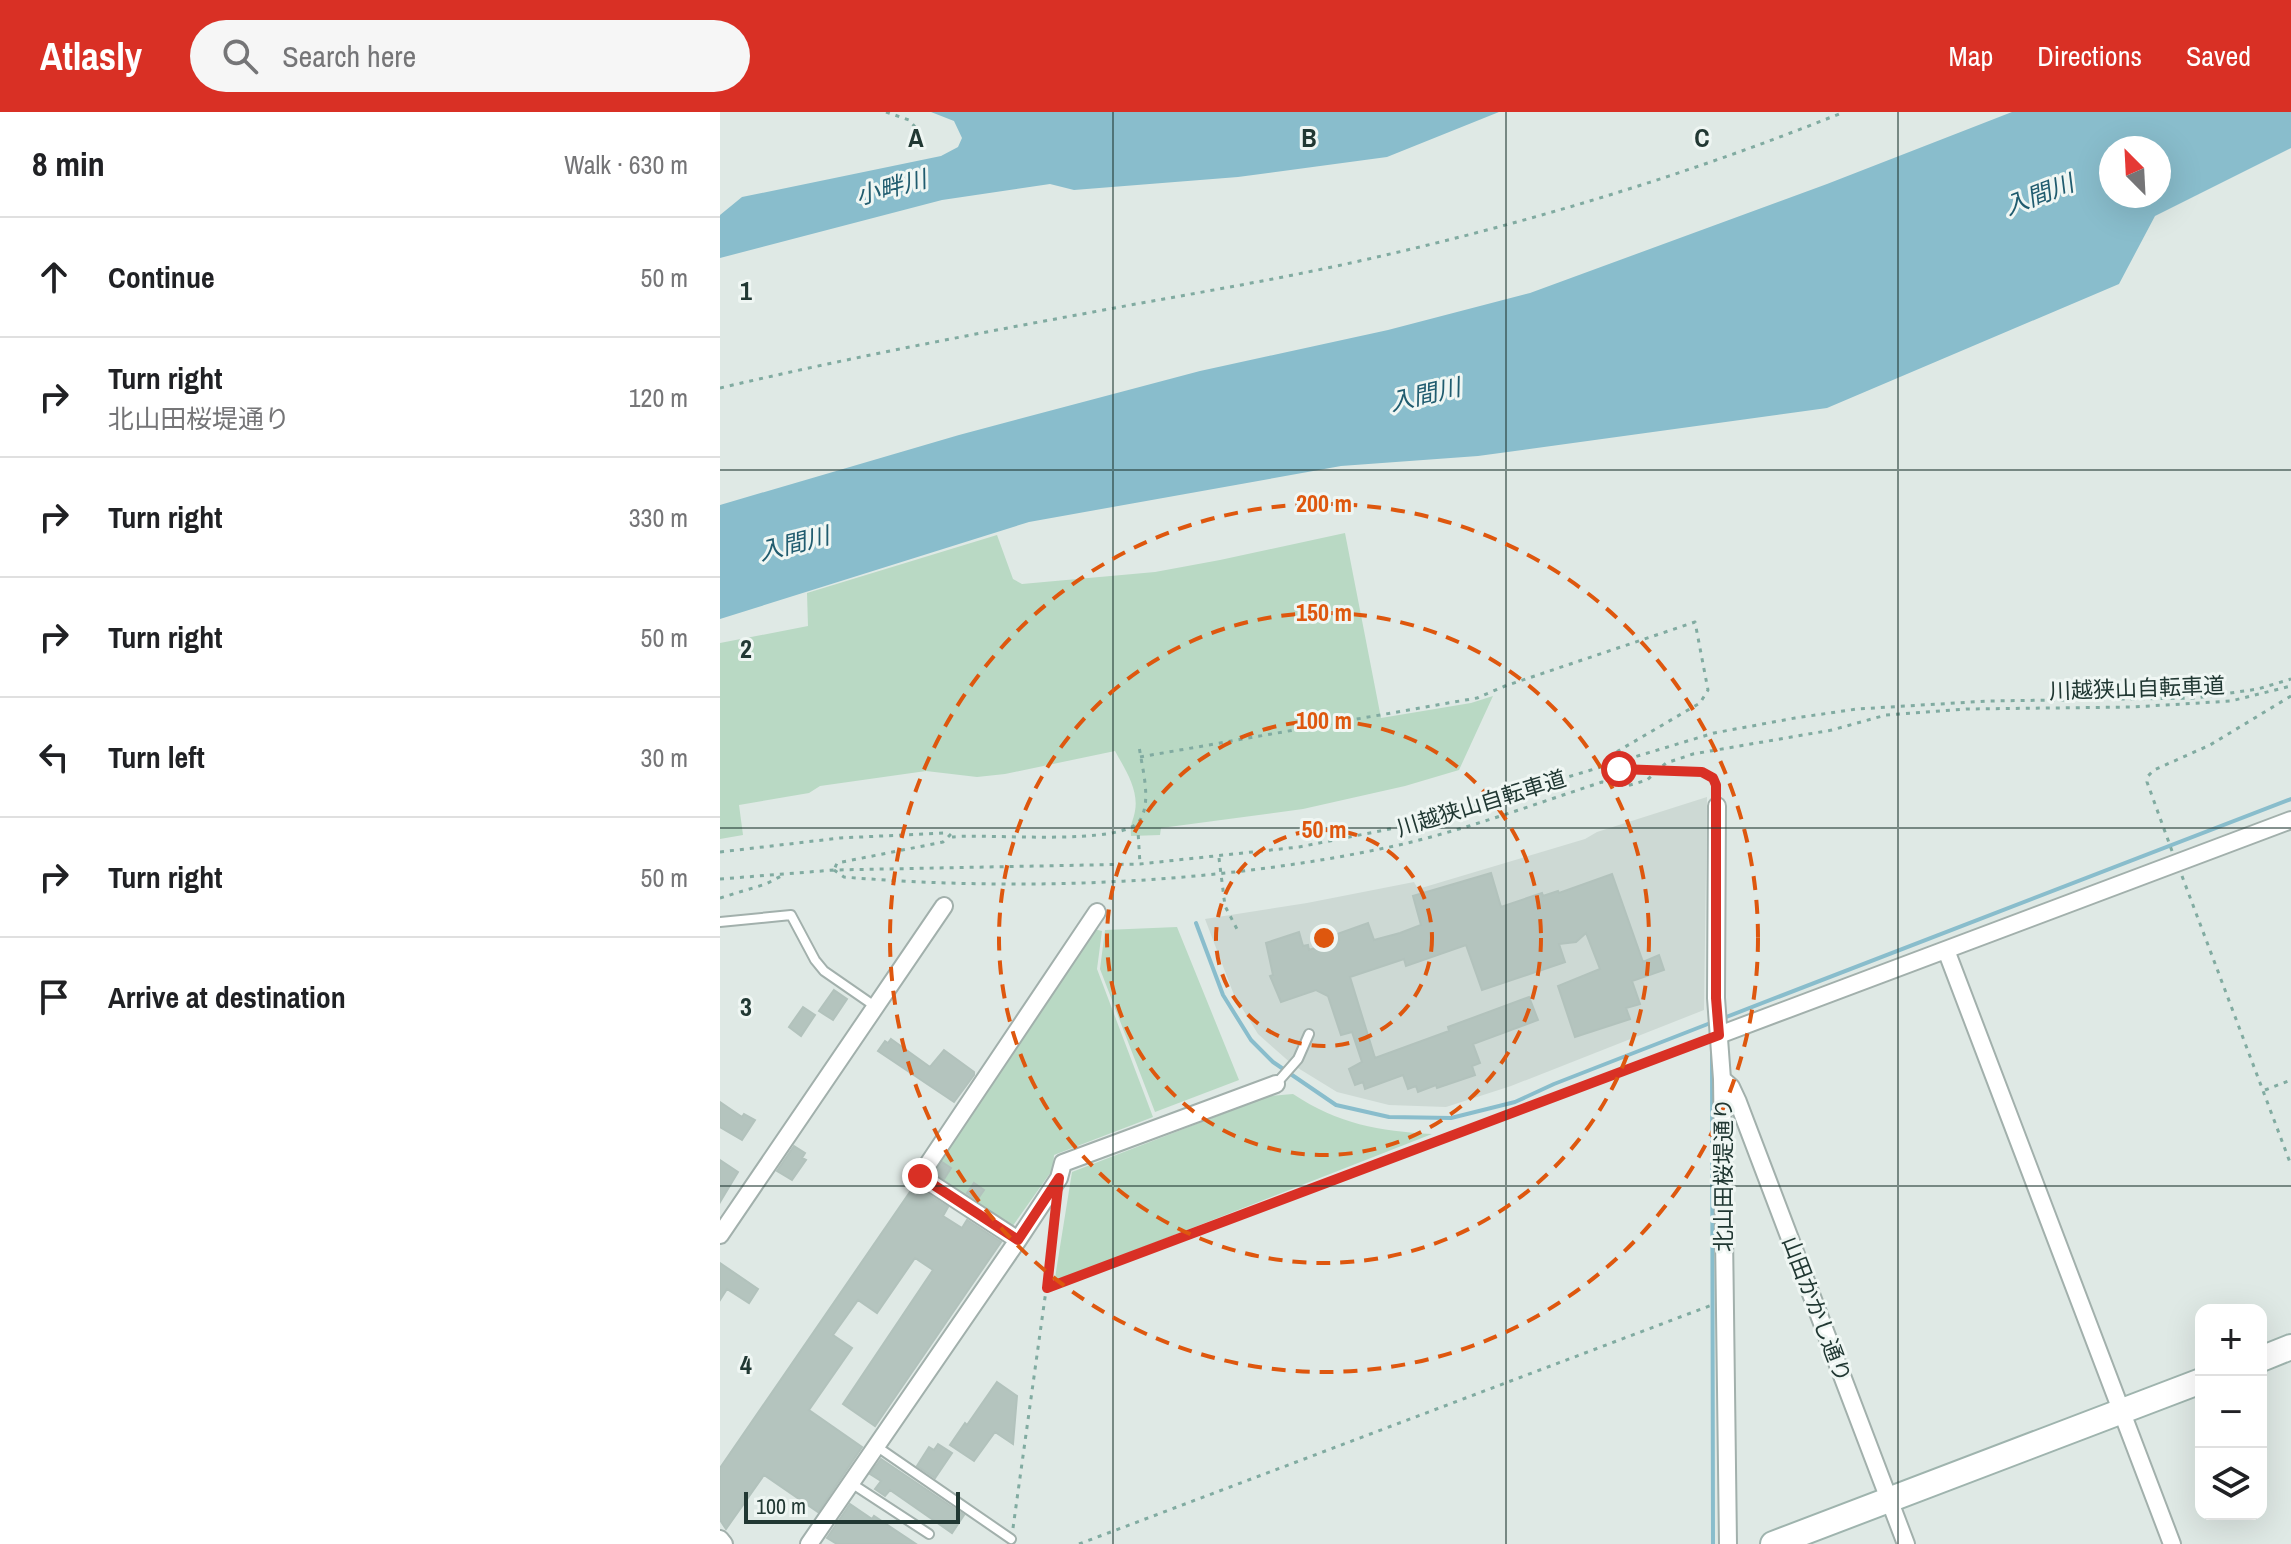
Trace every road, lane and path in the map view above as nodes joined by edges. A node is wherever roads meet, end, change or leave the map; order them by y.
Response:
1 (886, 112) edge
2 (1844, 112) edge
3 (915, 127) dead end
4 (720, 388) edge
5 (2291, 679) edge
6 (2291, 686) edge
7 (2291, 696) edge
8 (1139, 746) dead end
9 (1140, 757) junction
10 (1610, 764) junction
11 (1656, 771) junction
12 (1717, 806) joint
13 (2291, 820) edge
14 (1135, 826) junction
15 (950, 838) junction
16 (720, 852) edge
17 (1219, 857) junction
18 (2176, 860) junction
19 (1140, 864) junction
20 (834, 870) junction
21 (788, 872) junction
22 (1221, 874) junction
23 (720, 879) edge
24 (720, 898) edge
25 (944, 906) dead end
26 (1097, 912) dead end
27 (720, 922) edge
28 (1238, 931) dead end
29 (1946, 950) junction
30 (877, 1008) junction
31 (1309, 1034) dead end
32 (1719, 1035) junction
33 (1722, 1079) junction
34 (2291, 1080) edge
35 (1278, 1083) joint
36 (2263, 1091) junction
37 (2291, 1165) edge
38 (1057, 1211) dead end
39 (720, 1235) edge
40 (1018, 1240) junction
41 (1047, 1288) junction
42 (1724, 1305) junction
43 (2291, 1347) edge
44 (2267, 1357) edge
45 (2195, 1383) edge
46 (2122, 1411) junction
47 (875, 1446) junction
48 (851, 1482) junction
49 (1889, 1500) junction
50 (929, 1534) dead end
51 (720, 1539) edge
52 (1011, 1539) joint
53 (724, 1544) edge
54 (810, 1544) edge
55 (1079, 1544) edge
56 (1728, 1544) edge
57 (1773, 1544) edge
58 (1906, 1544) edge
59 (2172, 1544) edge

1 - 3 path
2 - 4 path
5 - 10 path
6 - 11 path, 川越狭山自転車道
7 - 18 path
8 - 9 path
9 - 10 path
9 - 14 path
10 - 11 path
10 - 17 path
11 - 12 path
11 - 22 path, 川越狭山自転車道
12 - 32 street, 北山田桜堤通り
13 - 18 street
14 - 15 path
14 - 19 path
15 - 16 path
15 - 20 path
17 - 19 path
17 - 22 path
18 - 29 street
18 - 36 path
19 - 20 path
20 - 21 path
20 - 22 path, 川越狭山自転車道
21 - 23 path
21 - 24 path
22 - 28 path
25 - 30 street
26 - 40 street
27 - 30 lane
29 - 32 street
29 - 46 street
30 - 39 street
31 - 35 lane
32 - 33 street, 北山田桜堤通り
32 - 41 path
33 - 42 street, 北山田桜堤通り
33 - 49 street, 山田かかし通り
34 - 36 path
35 - 40 street
36 - 37 path
38 - 41 path
40 - 47 street
41 - 52 path
42 - 55 path
42 - 56 street, 北山田桜堤通り
43 - 44 street
45 - 46 street
46 - 49 street
46 - 59 street
47 - 48 street
47 - 52 lane
48 - 50 lane
48 - 54 street
49 - 57 street
49 - 58 street, 山田かかし通り
51 - 53 street

